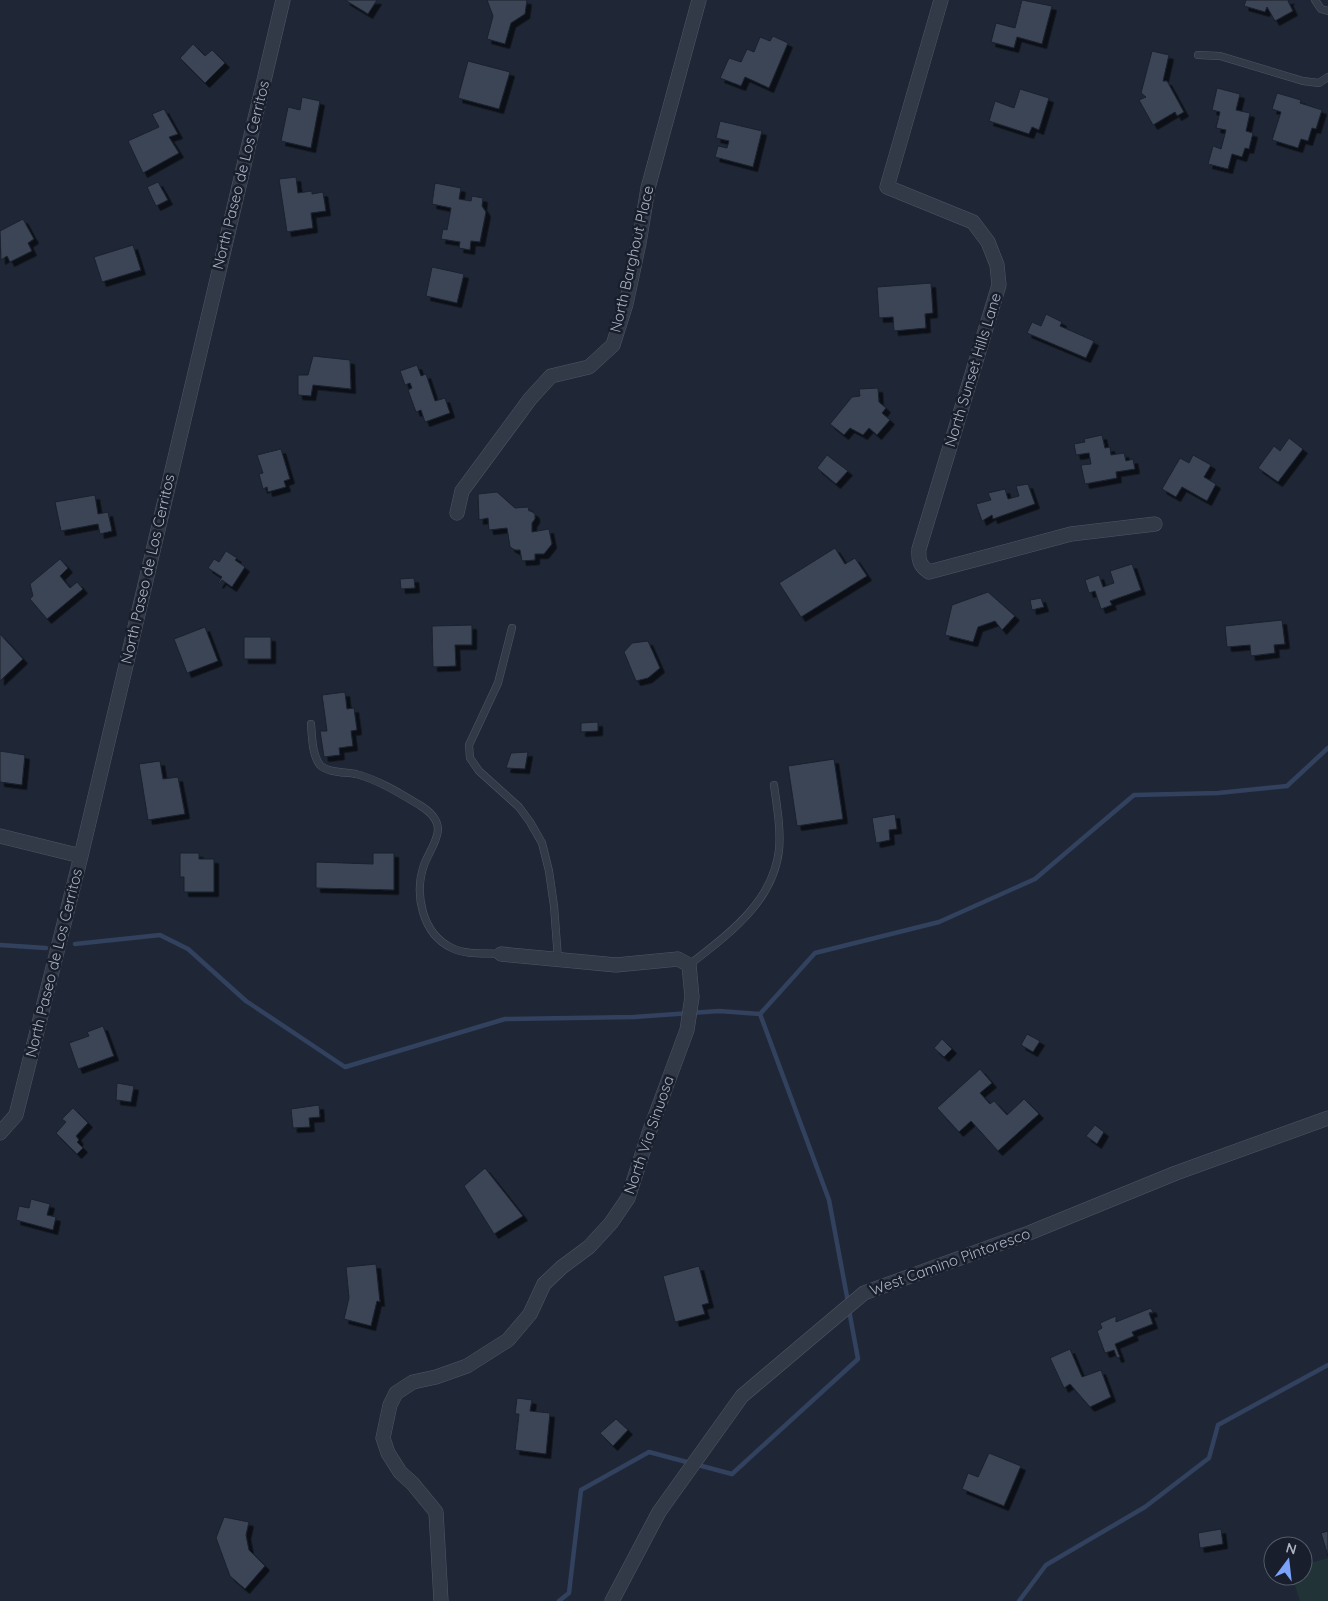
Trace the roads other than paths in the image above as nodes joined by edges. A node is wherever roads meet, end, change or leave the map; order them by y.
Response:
1 (283, 0) edge
2 (699, 0) edge
3 (941, 0) edge
4 (1315, 0) edge
5 (1328, 11) edge
6 (1198, 55) dead end
7 (1328, 77) edge
8 (457, 513) dead end
9 (1155, 524) dead end
10 (512, 628) dead end
11 (311, 724) dead end
12 (774, 785) dead end
13 (0, 836) edge
14 (81, 856) junction
15 (501, 954) joint
16 (558, 959) junction
17 (689, 965) junction
18 (1328, 1118) edge
19 (0, 1133) edge
20 (441, 1601) edge
21 (612, 1601) edge

1 - 14 street, North Paseo de Los Cerritos
2 - 8 street, North Barghout Place
3 - 9 street, North Sunset Hills Lane
4 - 5 lane
6 - 7 lane
10 - 16 lane
11 - 15 lane
12 - 17 lane
13 - 14 street
14 - 19 street, North Paseo de Los Cerritos
15 - 16 street
16 - 17 street
17 - 20 street, North Via Sinuosa
18 - 21 street, West Camino Pintoresco

